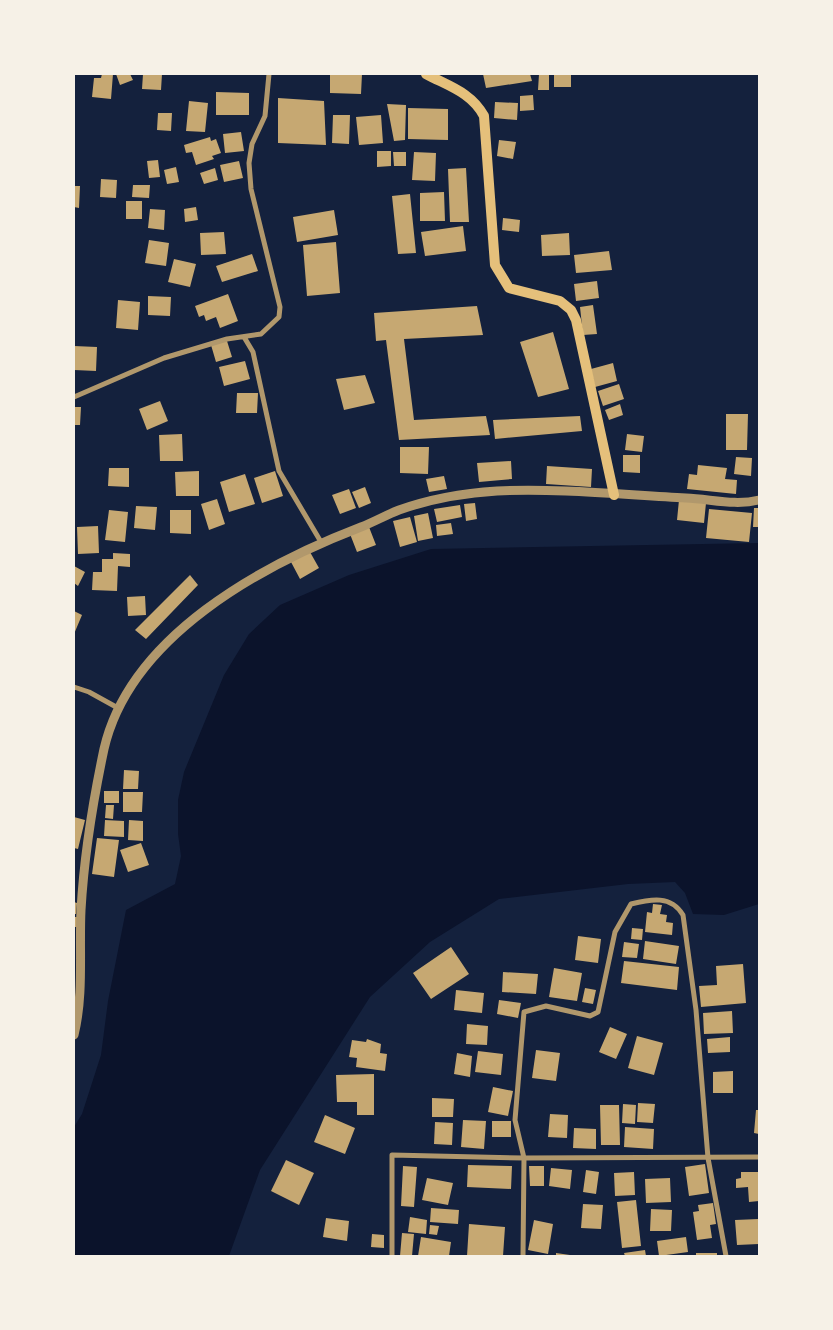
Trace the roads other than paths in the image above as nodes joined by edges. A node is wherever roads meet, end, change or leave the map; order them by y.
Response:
1 (269, 74) edge
2 (426, 74) edge
3 (244, 337) junction
4 (74, 397) edge
5 (614, 495) junction
6 (759, 500) edge
7 (321, 542) junction
8 (74, 687) edge
9 (118, 708) junction
10 (74, 1035) edge
11 (759, 1157) edge
12 (524, 1158) junction
13 (708, 1158) junction
14 (392, 1256) edge
15 (523, 1256) edge
16 (726, 1256) edge

1 - 3 street
2 - 5 main road
3 - 4 street
3 - 7 street
5 - 6 street
5 - 7 street
7 - 9 street
8 - 9 street
9 - 10 street
11 - 13 street
12 - 13 street
12 - 13 street
12 - 14 street
12 - 15 street
13 - 16 street

